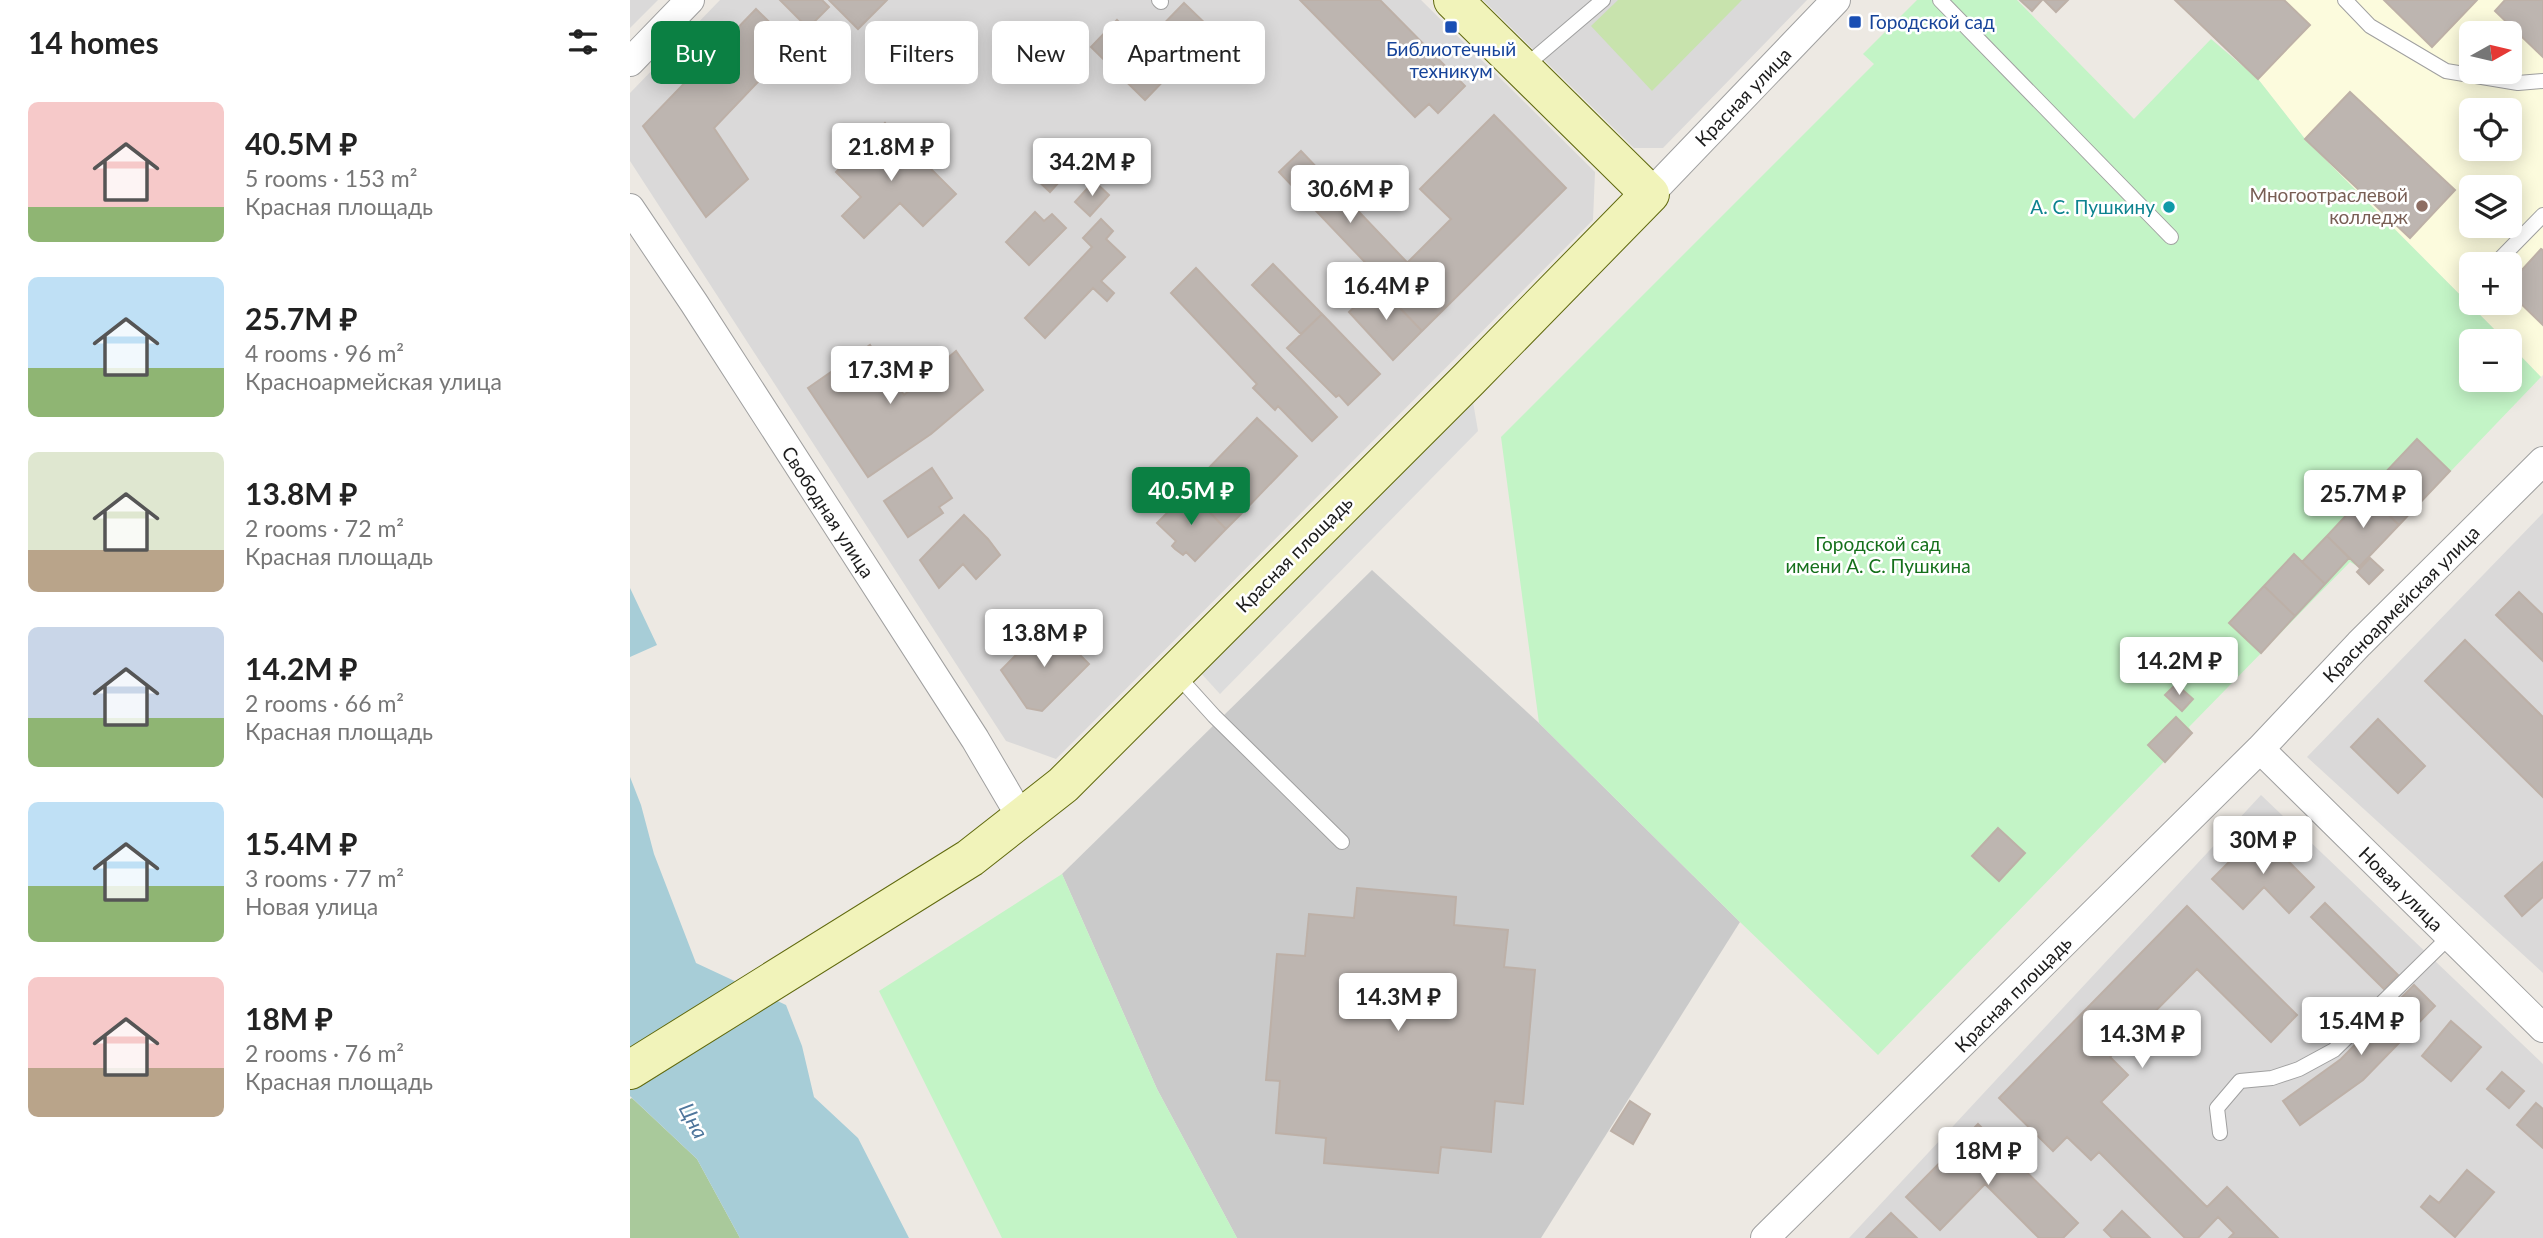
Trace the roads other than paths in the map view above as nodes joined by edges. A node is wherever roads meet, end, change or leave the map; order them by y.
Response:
1 (690, 0) edge
2 (1453, 0) edge
3 (1603, 0) edge
4 (1836, 0) edge
5 (1940, 0) edge
6 (2345, 0) edge
7 (630, 62) edge
8 (1522, 69) junction
9 (2543, 81) edge
10 (1650, 194) junction
11 (630, 208) edge
12 (2543, 215) edge
13 (2171, 237) dead end
14 (2507, 252) edge
15 (2543, 461) edge
16 (1175, 673) junction
17 (2260, 749) junction
18 (1022, 818) junction
19 (1342, 842) dead end
20 (2449, 937) junction
21 (2543, 1028) edge
22 (630, 1070) edge
23 (2220, 1133) dead end
24 (1765, 1238) edge

1 - 7 street
2 - 8 main road
3 - 8 lane
4 - 10 street, Красная улица
5 - 13 lane
6 - 9 lane
8 - 10 main road
10 - 16 main road, Красная площадь
11 - 18 street, Свободная улица
12 - 14 lane
15 - 17 street, Красноармейская улица
16 - 18 main road, Красная площадь
16 - 19 lane
17 - 20 street, Новая улица
17 - 24 street, Красная площадь
18 - 22 main road, Красная площадь
20 - 21 street, Новая улица
20 - 23 lane

